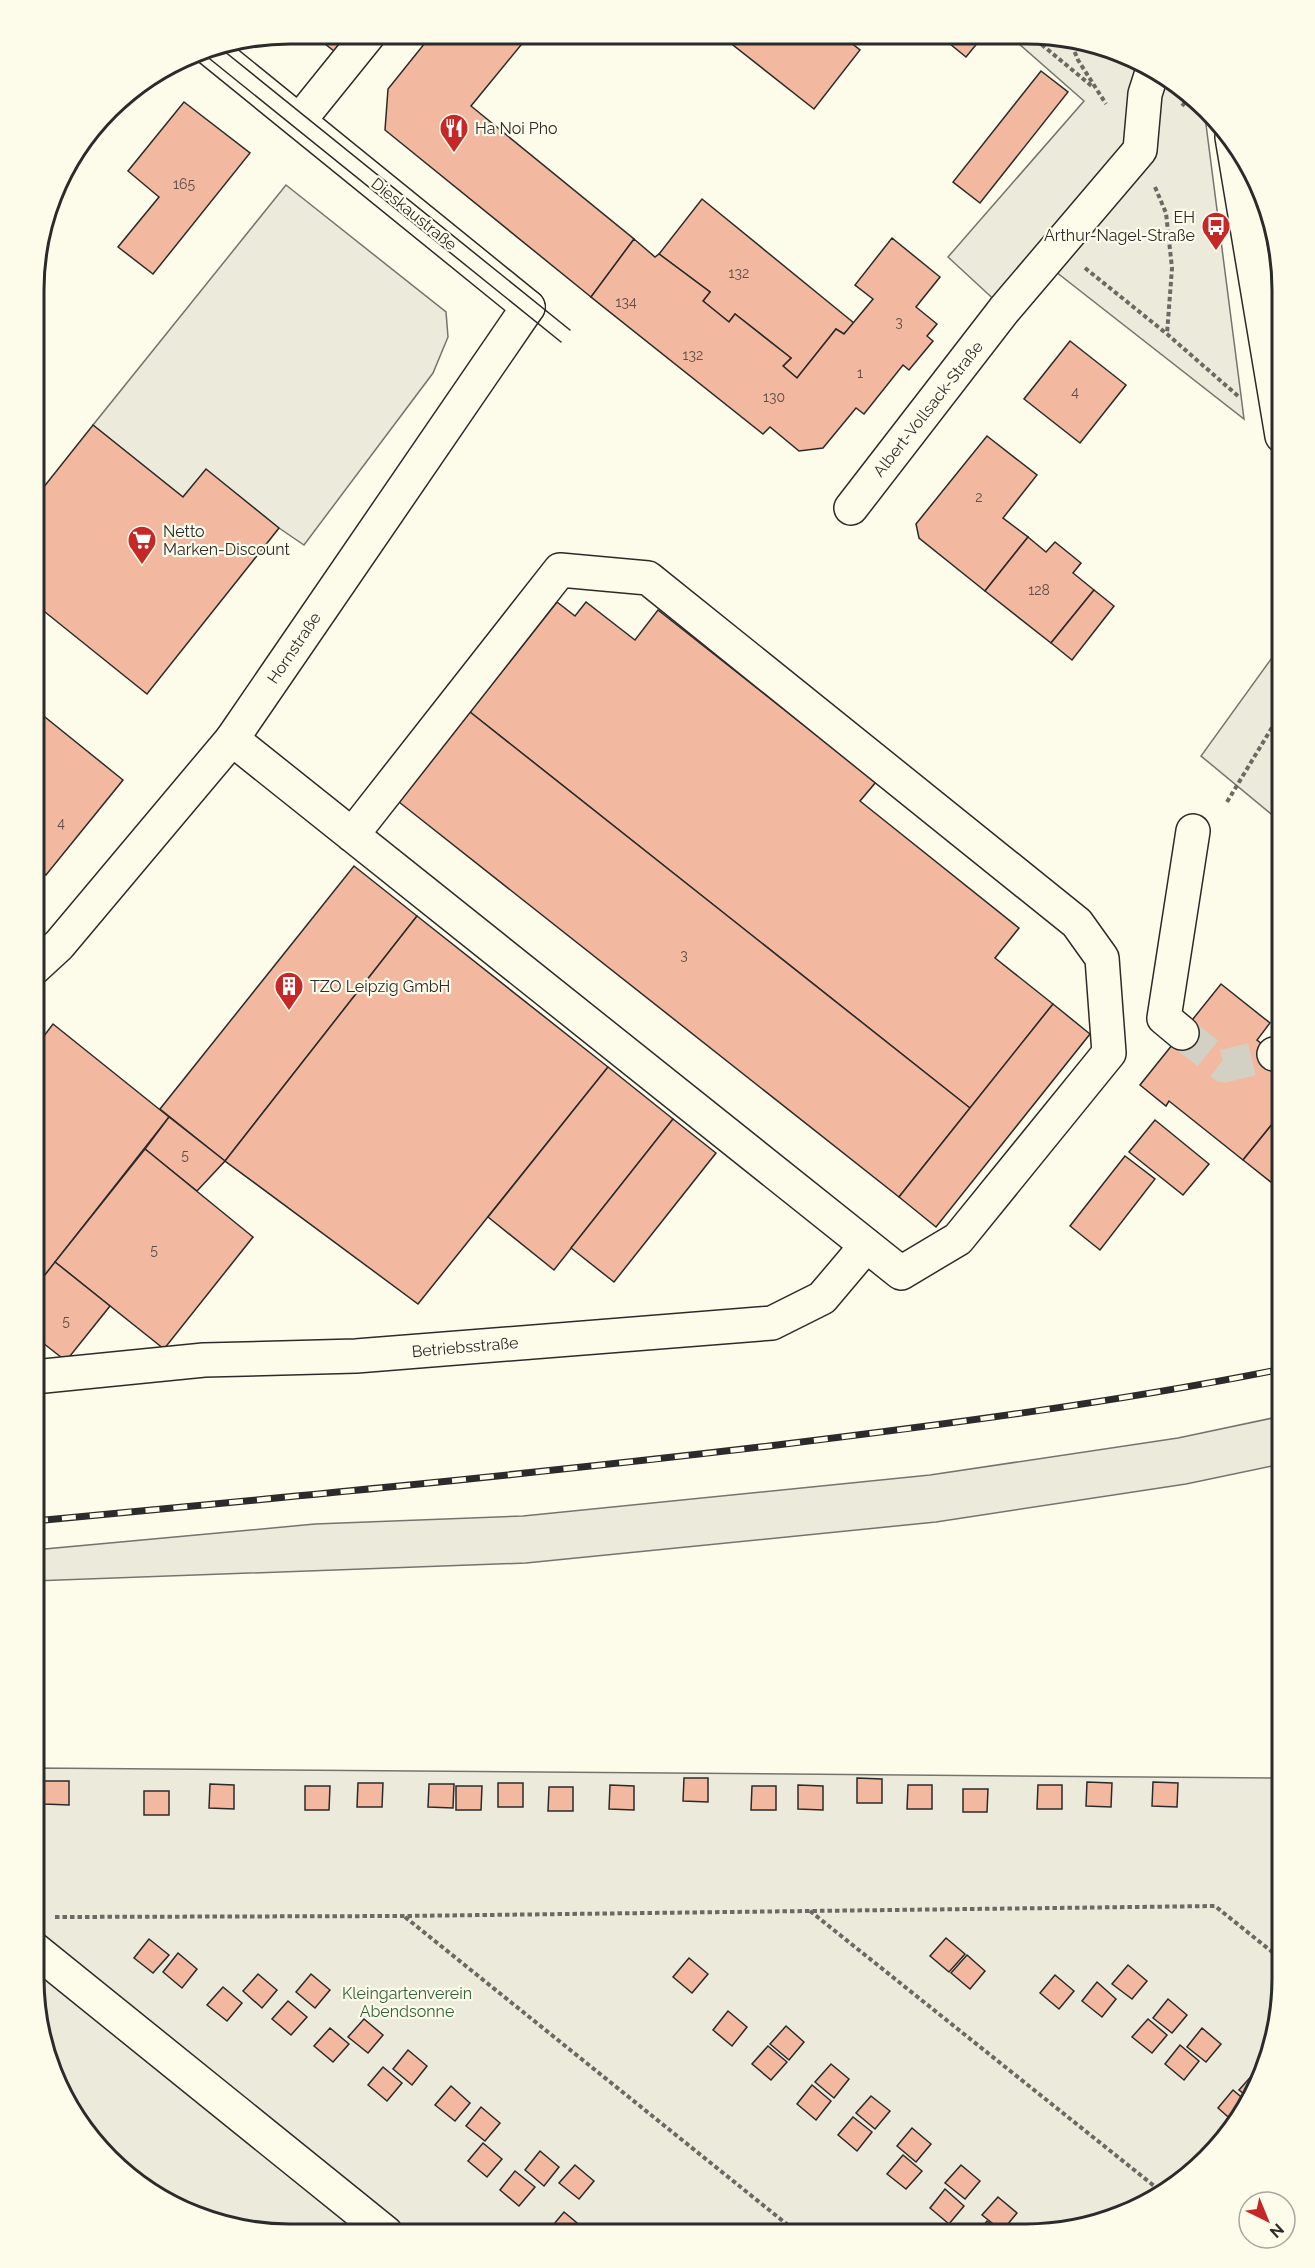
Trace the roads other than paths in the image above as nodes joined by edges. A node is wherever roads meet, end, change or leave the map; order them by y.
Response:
1 (361, 44) edge
2 (217, 55) edge
3 (1150, 77) edge
4 (299, 121) junction
5 (1236, 162) edge
6 (528, 307) joint
7 (1272, 375) edge
8 (851, 508) dead end
9 (232, 739) junction
10 (1193, 831) dead end
11 (352, 835) junction
12 (44, 959) edge
13 (1182, 1033) tunnel mouth
14 (866, 1246) junction
15 (44, 1376) edge
16 (44, 1957) edge
17 (375, 2224) edge

1 - 4 street
2 - 4 street, Dieskaustraße
3 - 8 street, Albert-Vollsack-Straße
4 - 6 street, Dieskaustraße
5 - 7 street
6 - 9 street, Hornstraße
9 - 11 street
9 - 12 street, Hornstraße
10 - 13 street
11 - 14 street
11 - 14 street
14 - 15 street, Betriebsstraße
16 - 17 street

